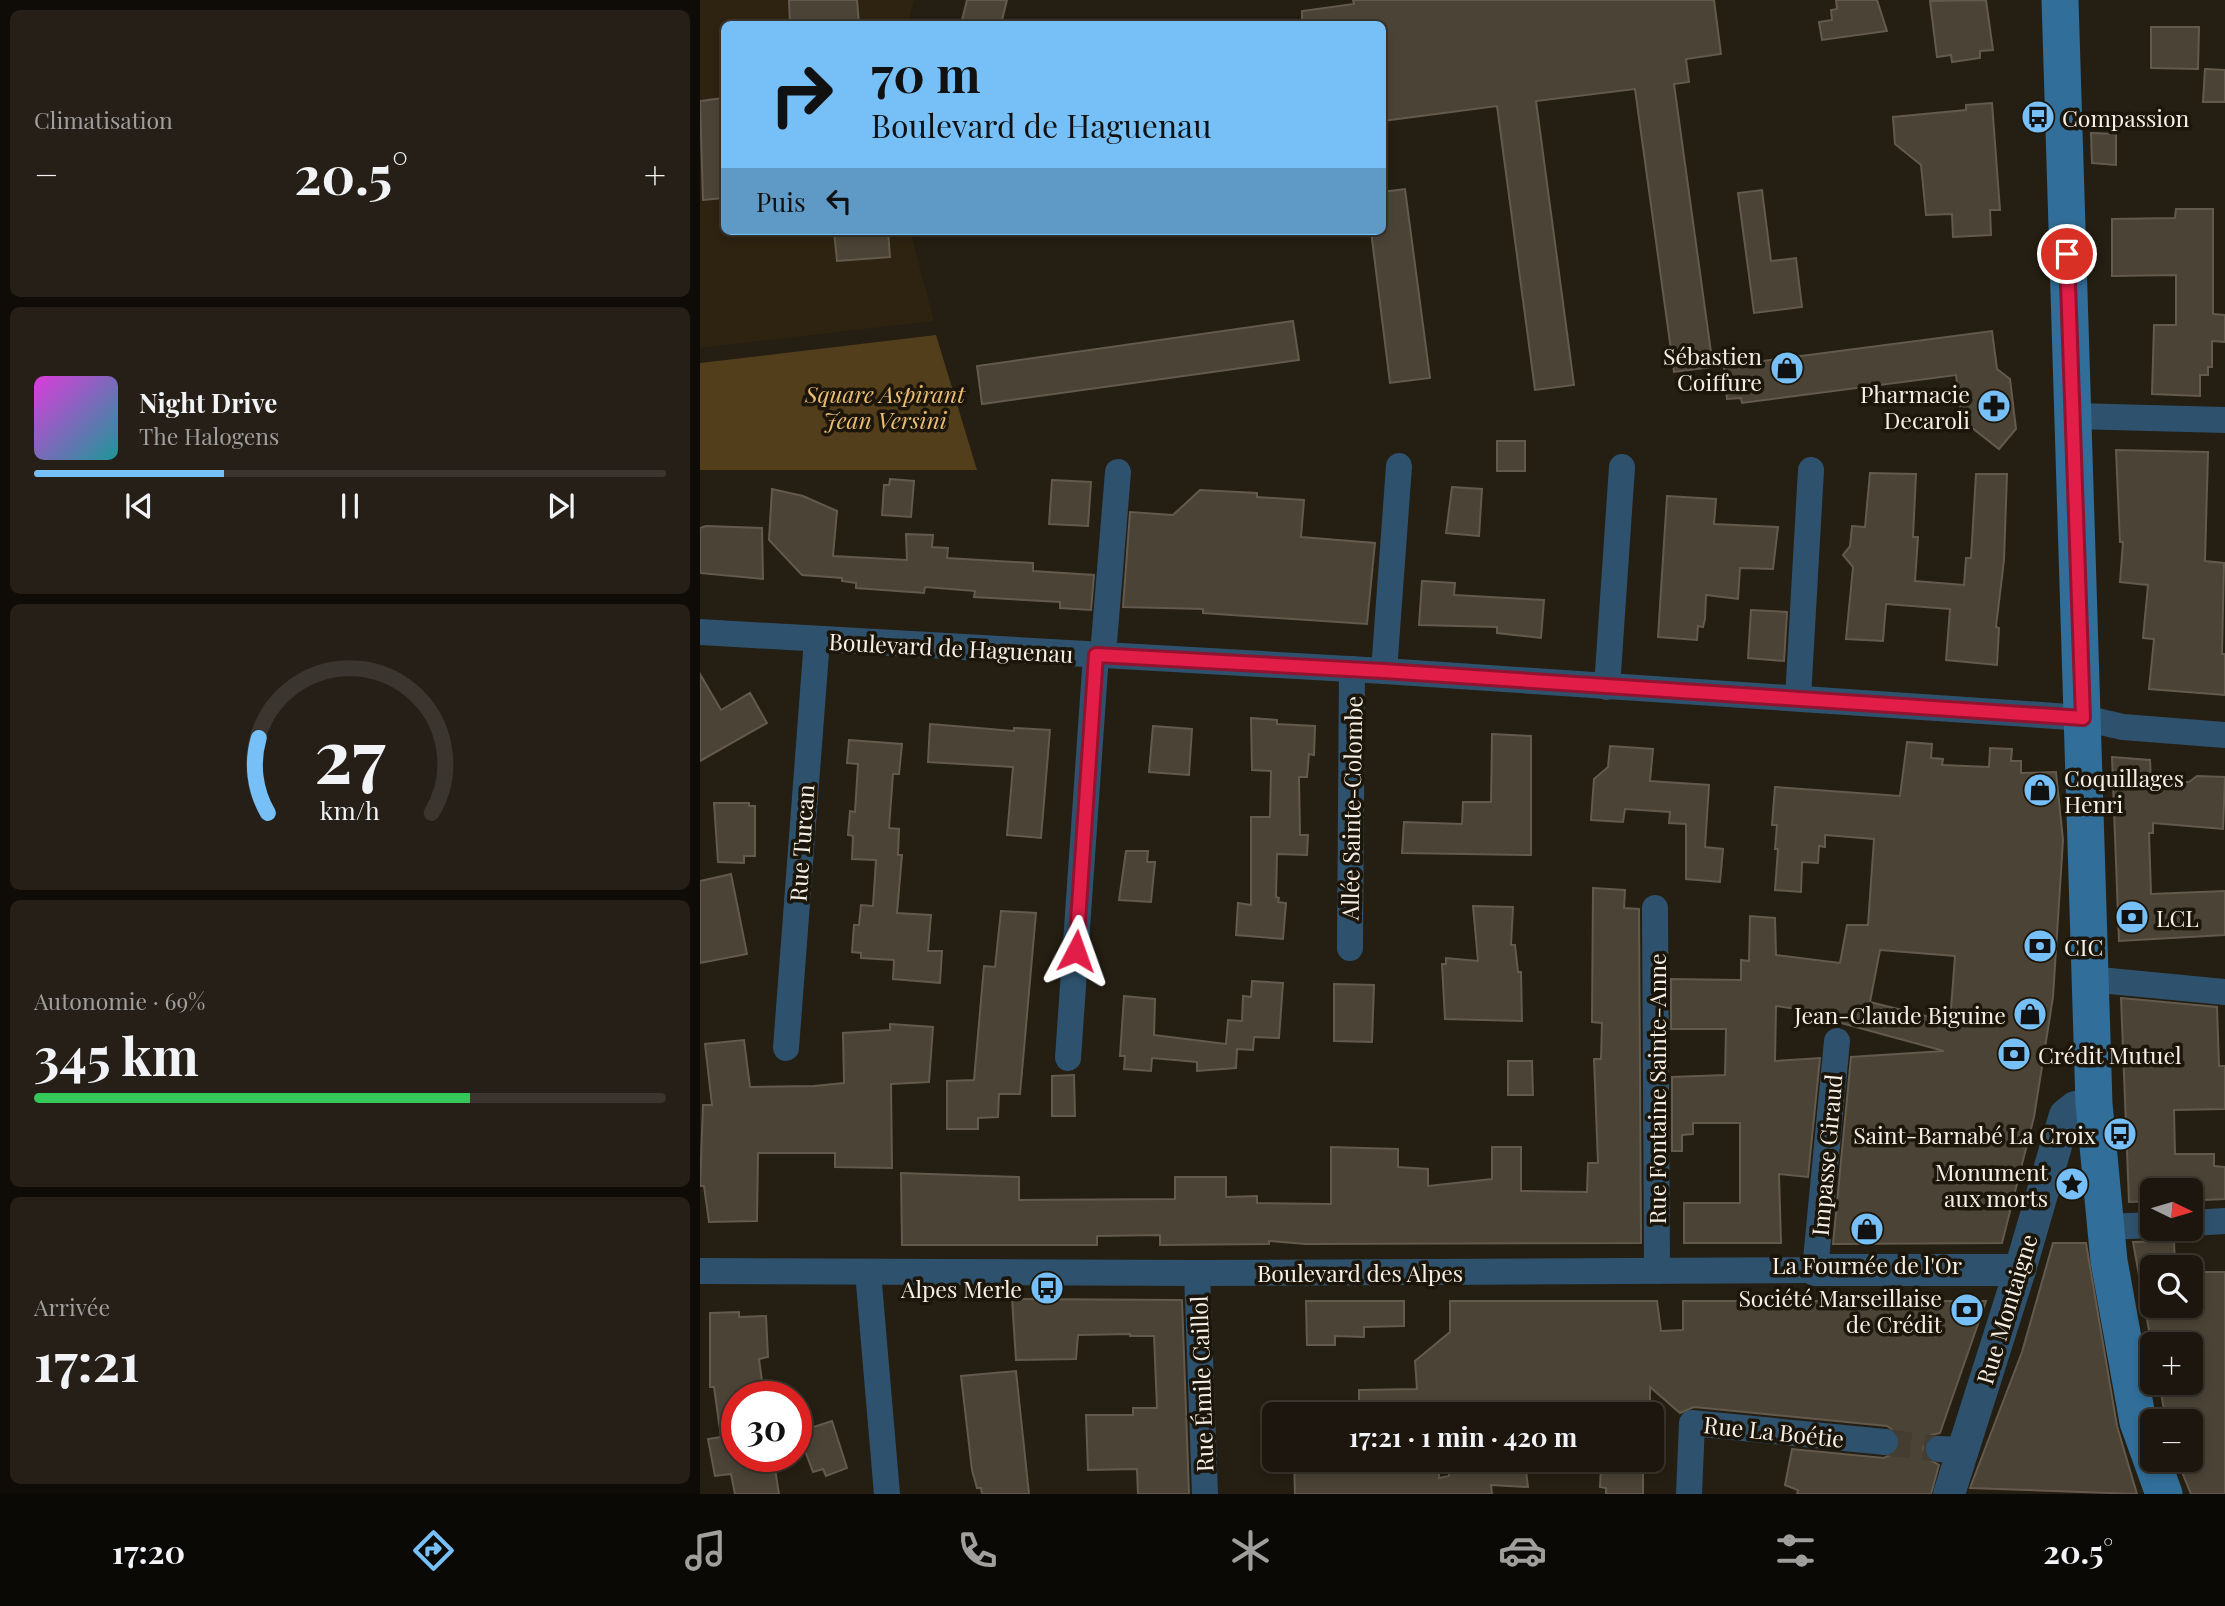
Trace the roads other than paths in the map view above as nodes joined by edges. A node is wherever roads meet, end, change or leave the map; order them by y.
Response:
1 (2060, 0) edge
2 (2073, 416) junction
3 (2225, 420) edge
4 (1399, 466) dead end
5 (1622, 467) dead end
6 (1811, 470) dead end
7 (1118, 472) dead end
8 (700, 632) edge
9 (817, 639) junction
10 (1100, 655) junction
11 (1352, 669) junction
12 (1384, 671) junction
13 (1607, 687) junction
14 (1798, 698) junction
15 (2083, 718) junction
16 (2225, 735) edge
17 (1655, 908) dead end
18 (1350, 948) dead end
19 (2089, 979) junction
20 (2225, 992) edge
21 (1837, 1041) dead end
22 (786, 1048) dead end
23 (1068, 1058) dead end
24 (2094, 1104) junction
25 (2225, 1221) edge
26 (2203, 1222) edge
27 (2140, 1226) edge
28 (2105, 1227) junction
29 (1815, 1270) junction
30 (2020, 1270) junction
31 (700, 1271) edge
32 (1657, 1271) junction
33 (869, 1272) junction
34 (1197, 1273) junction
35 (1885, 1442) tunnel mouth
36 (887, 1494) edge
37 (1205, 1494) edge
38 (1689, 1494) edge
39 (1949, 1494) edge
40 (2164, 1494) edge

1 - 2 main road
2 - 3 street
2 - 15 main road
4 - 12 street
5 - 13 street
6 - 14 street
7 - 10 street
8 - 9 street, Boulevard de Haguenau
9 - 10 street, Boulevard de Haguenau
9 - 22 street, Rue Turcan
10 - 11 street, Boulevard de Haguenau
10 - 23 street
11 - 12 street, Boulevard de Haguenau
11 - 18 street, Allée Sainte-Colombe
12 - 13 street, Boulevard de Haguenau
13 - 14 street, Boulevard de Haguenau
14 - 15 street, Boulevard de Haguenau
15 - 16 street, Boulevard de Haguenau
15 - 19 main road
17 - 32 street, Rue Fontaine Sainte-Anne
19 - 20 street
19 - 24 main road
21 - 29 street, Impasse Giraud
24 - 28 main road
24 - 30 street, Rue Montaigne
25 - 26 street
27 - 28 street
28 - 40 main road
29 - 30 street, Boulevard des Alpes
29 - 32 street, Boulevard des Alpes
30 - 39 street, Rue Montaigne
31 - 33 street, Boulevard des Alpes
32 - 34 street, Boulevard des Alpes
33 - 34 street, Boulevard des Alpes
33 - 36 street
34 - 37 street, Rue Émile Caillol
35 - 38 street, Rue La Boétie

